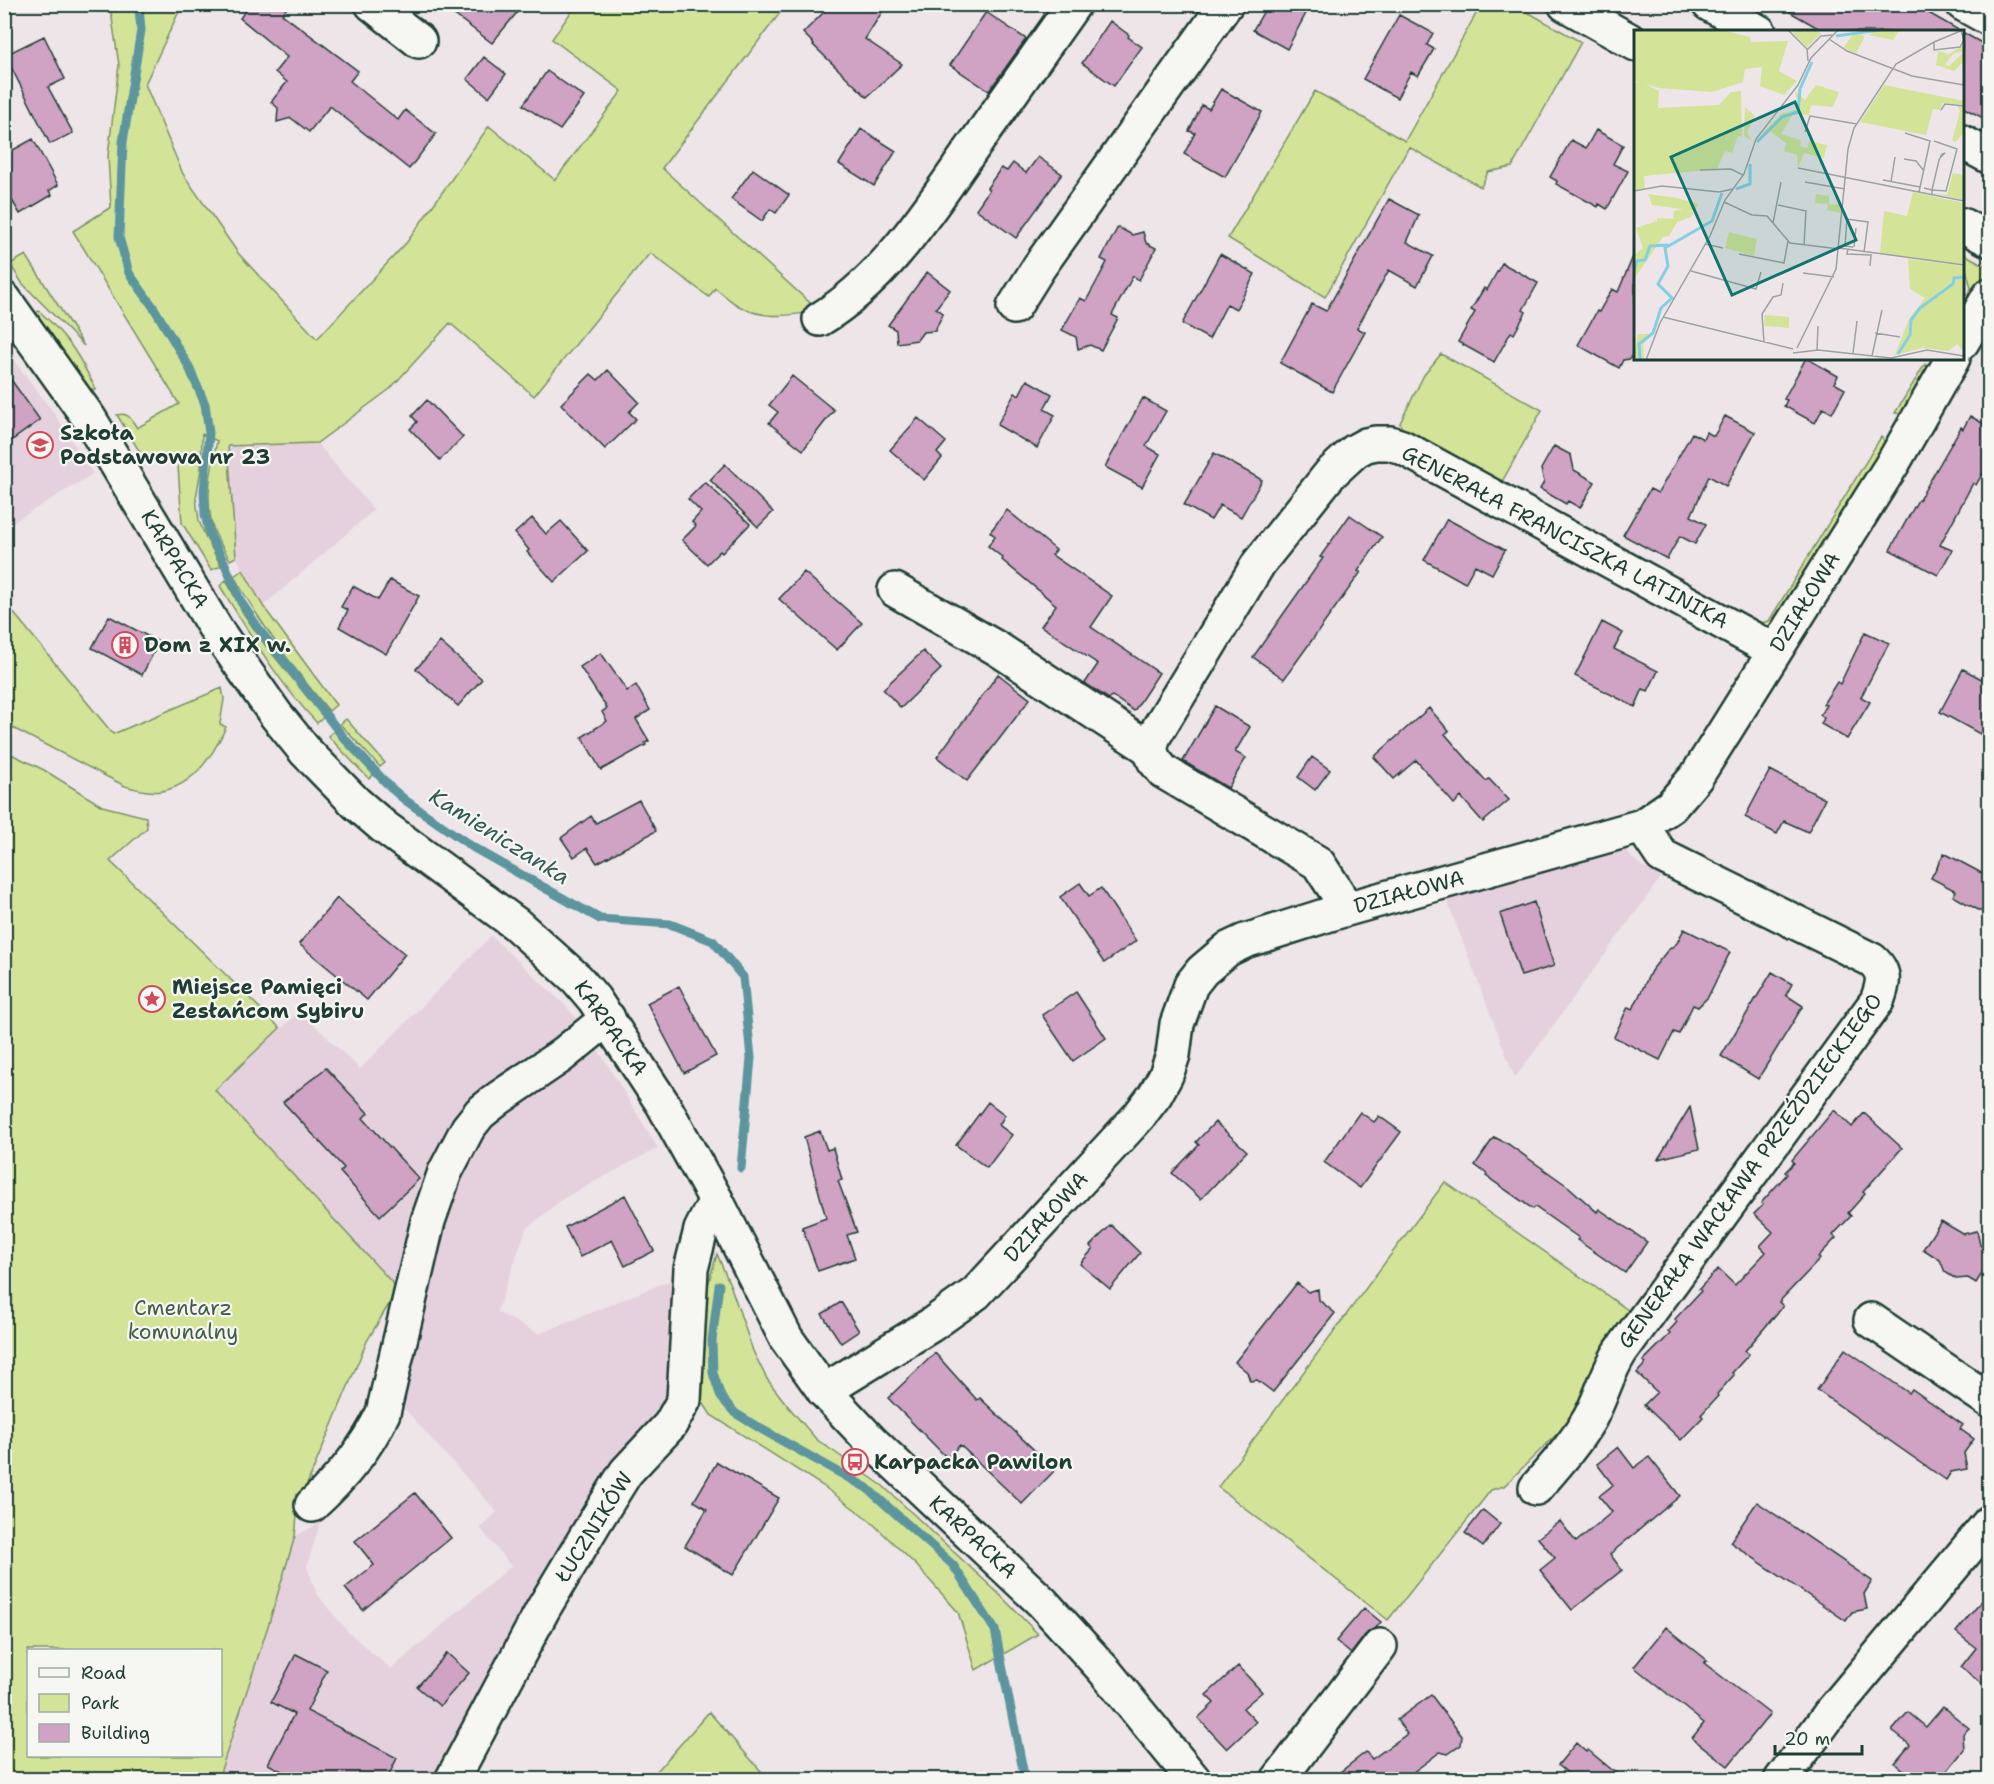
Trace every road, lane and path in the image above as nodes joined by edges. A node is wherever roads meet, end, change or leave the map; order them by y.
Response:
1 (372, 4) edge
2 (1074, 4) edge
3 (1226, 4) edge
4 (1565, 4) edge
5 (1710, 4) edge
6 (1963, 4) edge
7 (1989, 19) edge
8 (1756, 30) edge
9 (419, 41) dead end
10 (1634, 43) edge
11 (1964, 143) edge
12 (1989, 156) edge
13 (1964, 226) edge
14 (1989, 240) edge
15 (1989, 295) edge
16 (4, 299) edge
17 (1014, 307) dead end
18 (820, 319) dead end
19 (1964, 339) edge
20 (1952, 360) edge
21 (895, 590) dead end
22 (1775, 651) junction
23 (1150, 749) junction
24 (1642, 826) junction
25 (1343, 910) junction
26 (608, 1018) junction
27 (716, 1200) junction
28 (1871, 1320) dead end
29 (824, 1391) junction
30 (1989, 1401) edge
31 (1536, 1488) dead end
32 (312, 1504) dead end
33 (1989, 1522) edge
34 (1380, 1646) dead end
35 (452, 1779) edge
36 (1194, 1779) edge
37 (1278, 1779) edge
38 (1781, 1779) edge

1 - 9 street
2 - 18 street
3 - 17 street
4 - 10 street
5 - 8 street
6 - 7 street
11 - 12 street
13 - 14 street
15 - 19 street
16 - 26 street, KARPACKA
20 - 22 street, DZIAŁOWA
21 - 23 street
22 - 23 street, GENERAŁA FRANCISZKA LATINIKA
22 - 24 street, DZIAŁOWA
23 - 25 street
24 - 25 street, DZIAŁOWA
24 - 31 street, GENERAŁA WACŁAWA PRZEŹDZIECKIEGO
25 - 29 street, DZIAŁOWA
26 - 27 street, KARPACKA
26 - 32 street
27 - 29 street, KARPACKA
27 - 35 street, ŁUCZNIKÓW
28 - 30 street
29 - 36 street, KARPACKA
33 - 38 street
34 - 37 street

